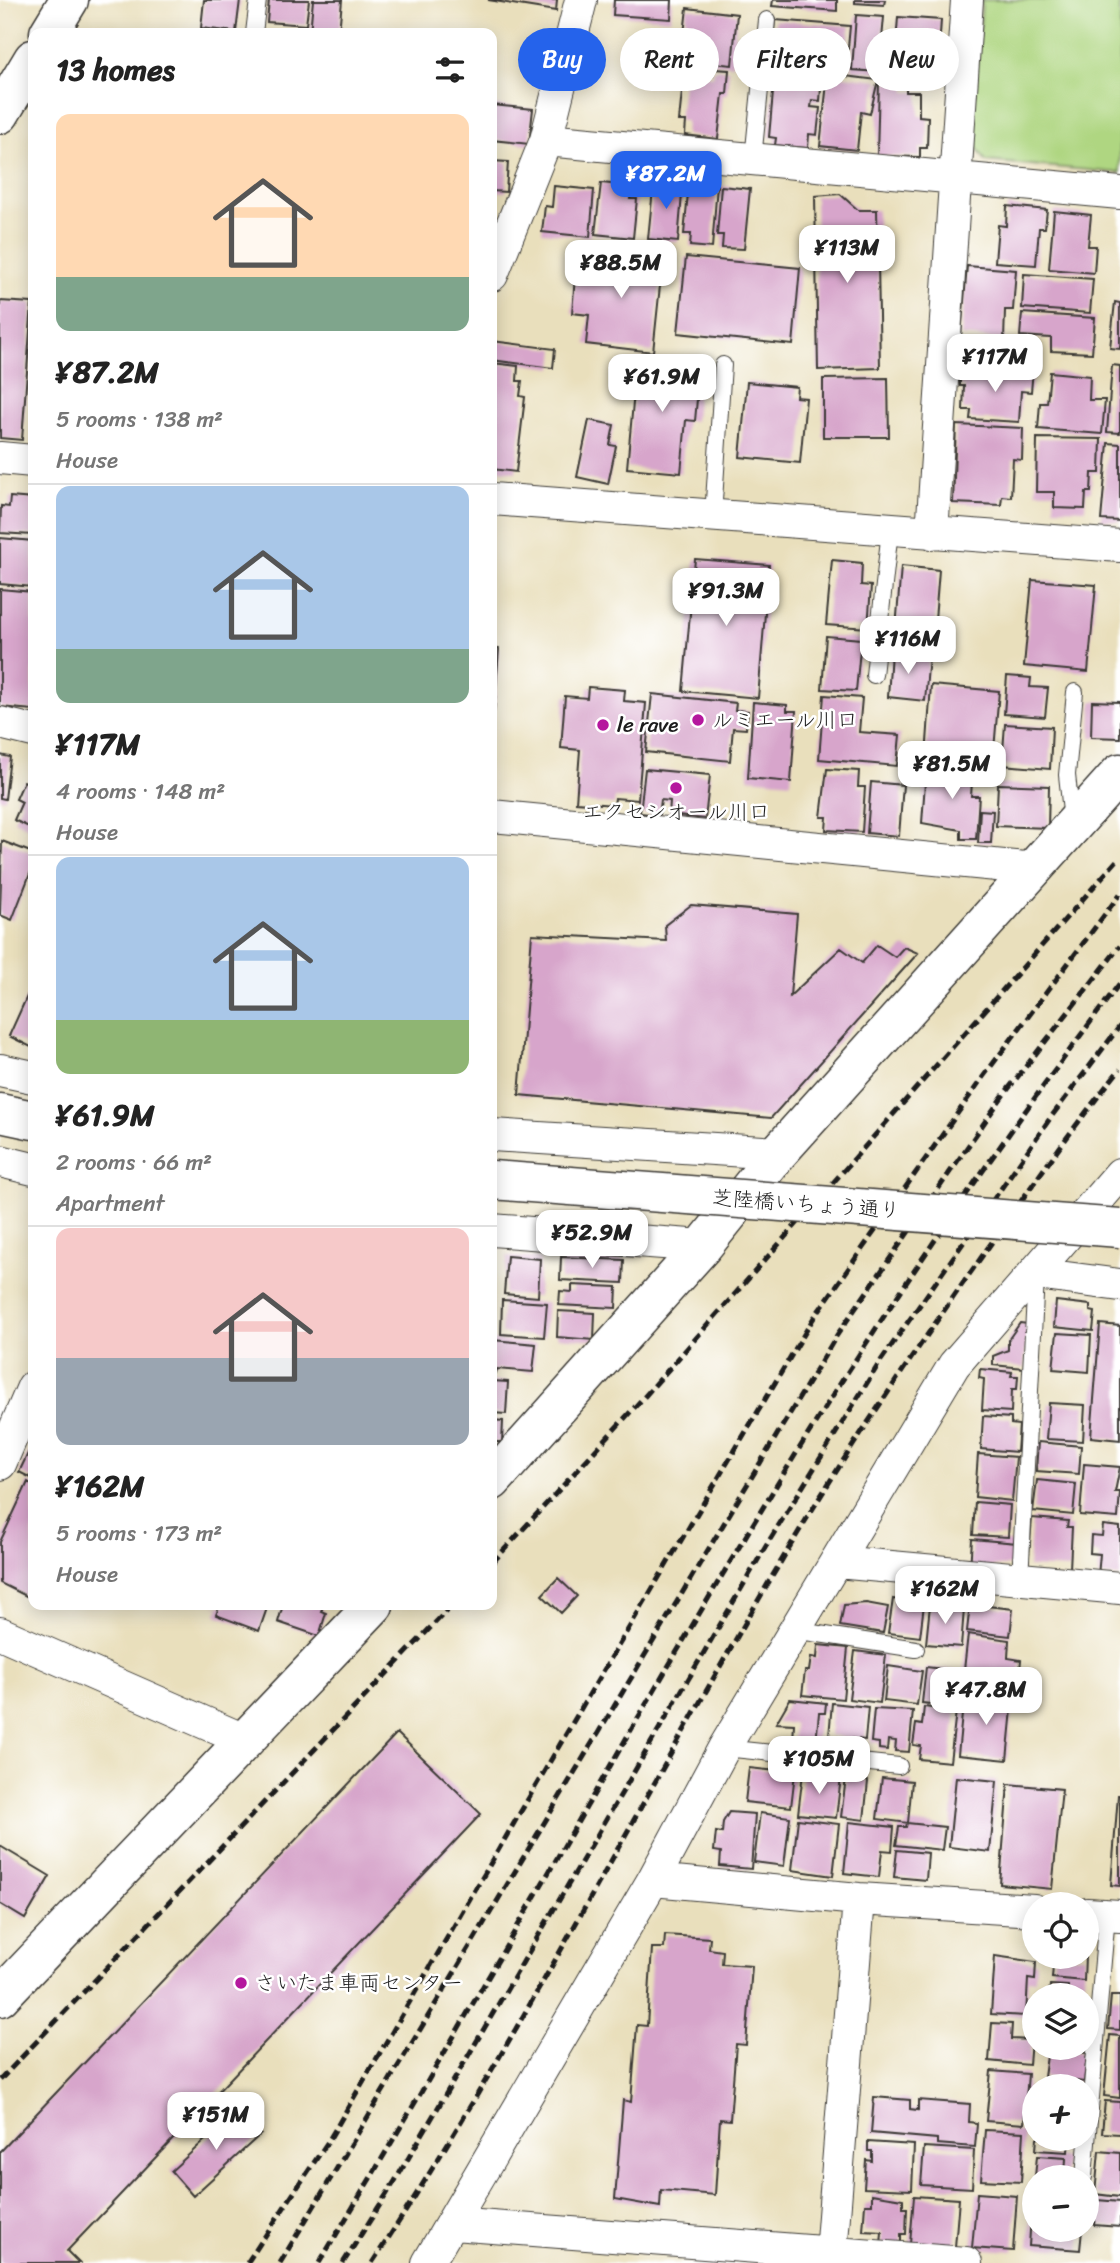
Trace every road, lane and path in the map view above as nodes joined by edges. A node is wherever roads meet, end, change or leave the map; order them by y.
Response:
1 (69, 0) edge
2 (258, 0) edge
3 (581, 0) edge
4 (967, 0) edge
5 (767, 20) dead end
6 (52, 28) edge
7 (255, 28) edge
8 (28, 71) edge
9 (15, 101) edge
10 (547, 140) junction
11 (752, 159) junction
12 (955, 177) junction
13 (1120, 193) edge
14 (497, 263) edge
15 (944, 354) junction
16 (1029, 355) dead end
17 (723, 365) dead end
18 (0, 458) edge
19 (28, 461) edge
20 (497, 499) edge
21 (713, 516) junction
22 (890, 530) junction
23 (932, 533) junction
24 (1120, 547) edge
25 (874, 675) dead end
26 (1075, 692) dead end
27 (0, 723) edge
28 (28, 731) edge
29 (1120, 774) edge
30 (497, 816) edge
31 (1073, 827) junction
32 (1035, 869) junction
33 (0, 1070) edge
34 (28, 1076) edge
35 (497, 1135) edge
36 (778, 1153) junction
37 (0, 1161) edge
38 (28, 1168) edge
39 (1119, 1178) edge
40 (497, 1180) edge
41 (1120, 1228) edge
42 (497, 1230) edge
43 (703, 1246) junction
44 (1036, 1273) junction
45 (1120, 1285) edge
46 (24, 1396) edge
47 (0, 1464) edge
48 (497, 1475) edge
49 (836, 1562) junction
50 (1020, 1579) junction
51 (1120, 1588) edge
52 (369, 1610) edge
53 (793, 1630) junction
54 (0, 1633) edge
55 (916, 1649) dead end
56 (244, 1740) junction
57 (724, 1748) junction
58 (899, 1766) dead end
59 (653, 1880) junction
60 (859, 1899) junction
61 (1022, 1909) edge
62 (1105, 1915) edge
63 (0, 1997) edge
64 (1085, 2165) edge
65 (453, 2224) junction
66 (831, 2254) junction
67 (428, 2263) edge
68 (966, 2263) edge

1 - 6 street
2 - 7 lane
3 - 10 street
4 - 12 street
5 - 11 lane
8 - 9 street
10 - 11 street
10 - 14 street
11 - 12 street
12 - 13 street
12 - 15 street
15 - 16 lane
15 - 23 street
17 - 21 lane
18 - 19 street
20 - 21 street
21 - 22 street
22 - 23 street
22 - 25 lane
23 - 24 street
26 - 31 lane
27 - 28 street
29 - 31 street
30 - 32 street
31 - 32 street
32 - 36 street
33 - 34 street
35 - 36 street
36 - 43 street
37 - 38 street
39 - 44 street
40 - 41 street, 芝陸橋いちょう通り, bridge
42 - 43 street
43 - 48 street
44 - 45 street
44 - 49 street
44 - 50 lane
46 - 47 street
49 - 50 street
49 - 53 street
50 - 51 street
52 - 56 street
53 - 55 lane
53 - 57 street
54 - 56 street
56 - 63 street
57 - 58 lane
57 - 59 street
59 - 60 street
59 - 65 street
60 - 61 street
60 - 66 street
62 - 64 lane
65 - 66 street
65 - 67 street
66 - 68 street

